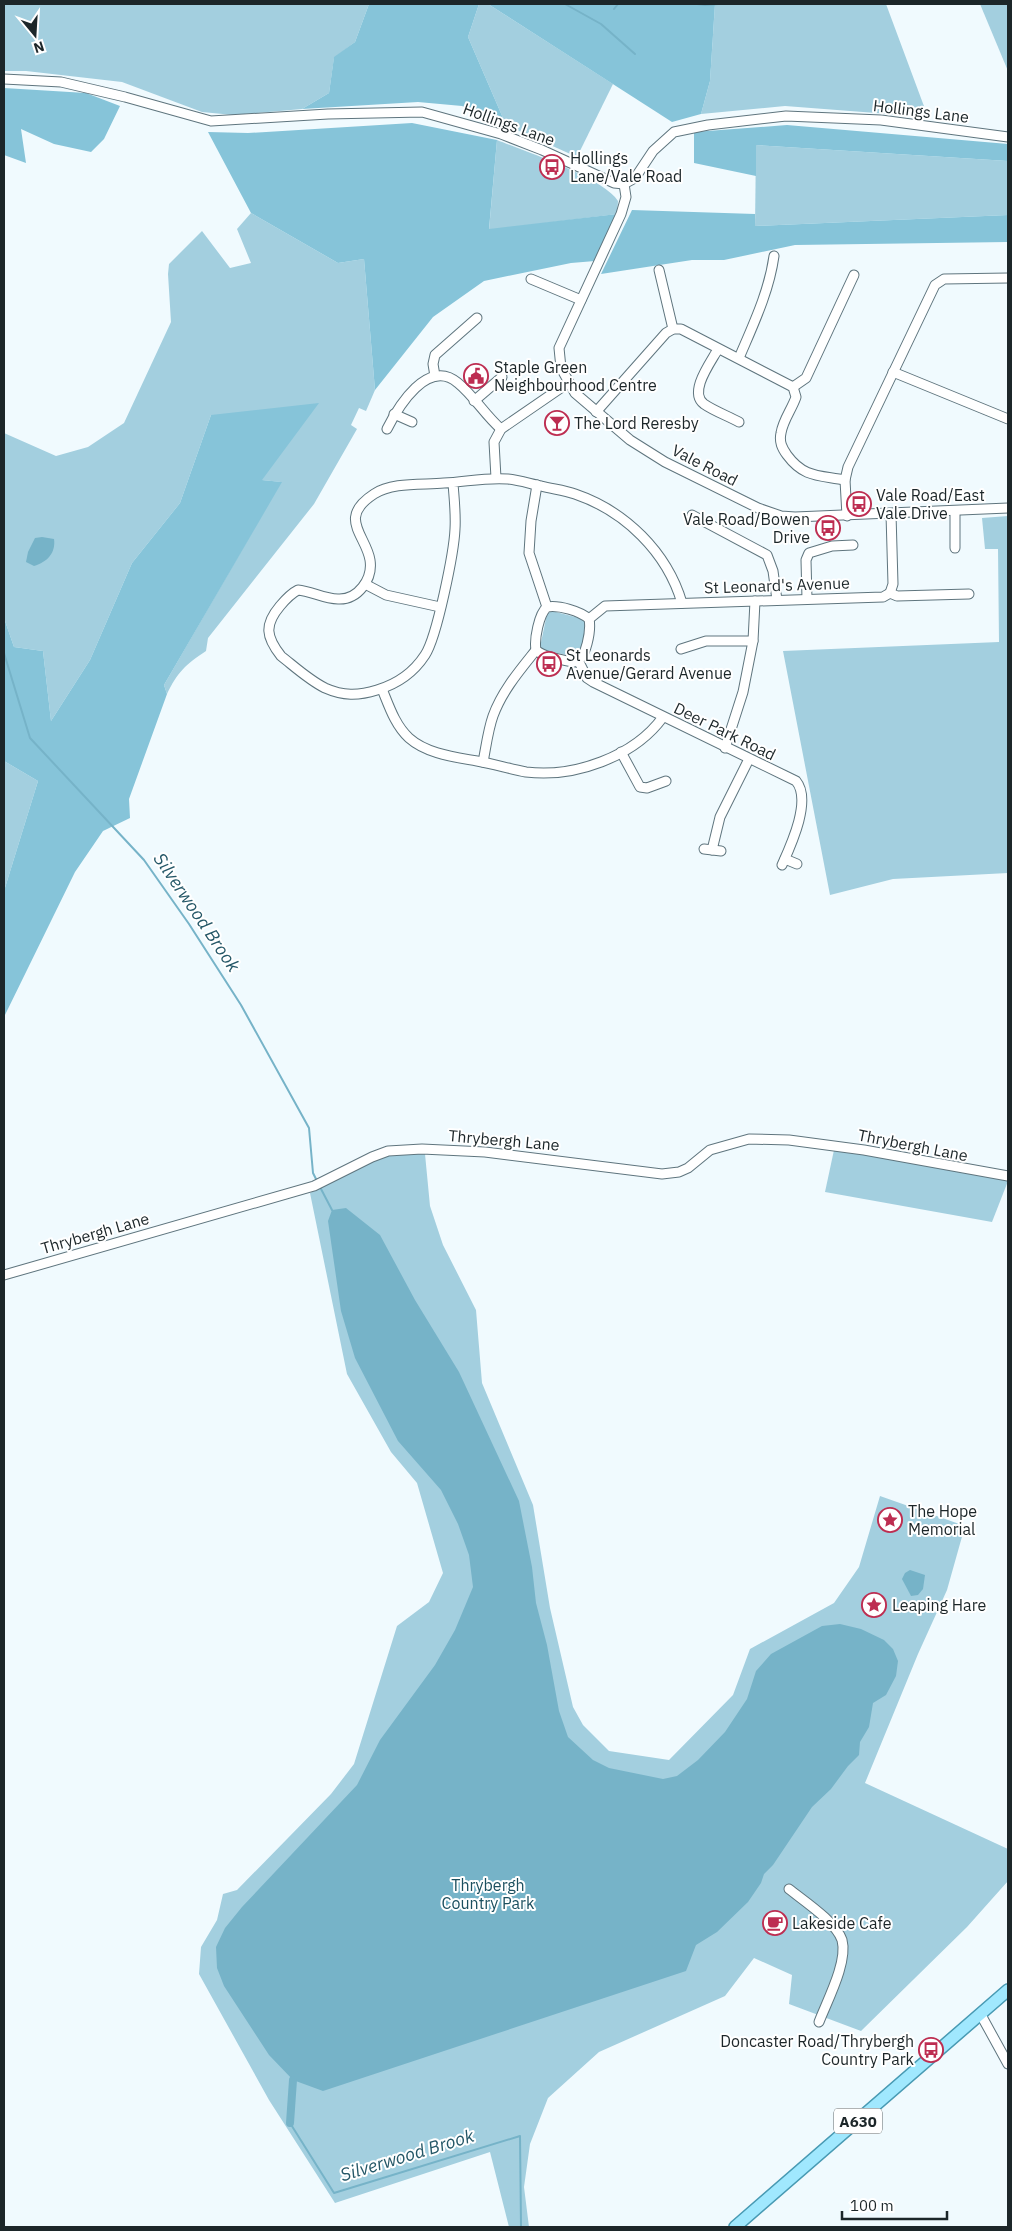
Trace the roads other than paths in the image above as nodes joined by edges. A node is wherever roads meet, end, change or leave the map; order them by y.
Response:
1 (4, 79) edge
2 (1008, 138) edge
3 (624, 184) junction
4 (774, 256) dead end
5 (659, 270) dead end
6 (854, 275) dead end
7 (1008, 278) edge
8 (531, 279) dead end
9 (581, 300) junction
10 (478, 318) dead end
11 (673, 329) junction
12 (718, 349) junction
13 (739, 358) junction
14 (893, 372) junction
15 (435, 376) junction
16 (502, 377) dead end
17 (568, 383) junction
18 (793, 387) junction
19 (474, 402) junction
20 (596, 412) junction
21 (394, 414) junction
22 (1008, 419) edge
23 (412, 422) dead end
24 (739, 422) dead end
25 (387, 429) dead end
26 (501, 429) junction
27 (496, 478) junction
28 (846, 480) junction
29 (453, 483) junction
30 (538, 485) junction
31 (1008, 508) edge
32 (955, 512) junction
33 (891, 514) junction
34 (692, 515) dead end
35 (847, 516) junction
36 (853, 545) dead end
37 (955, 548) dead end
38 (365, 584) junction
39 (890, 593) junction
40 (969, 594) dead end
41 (807, 599) junction
42 (777, 600) junction
43 (755, 601) junction
44 (682, 603) junction
45 (440, 607) junction
46 (547, 608) junction
47 (589, 619) junction
48 (753, 642) junction
49 (681, 649) dead end
50 (536, 650) junction
51 (578, 660) junction
52 (382, 689) junction
53 (662, 717) junction
54 (725, 748) junction
55 (621, 752) junction
56 (749, 759) junction
57 (483, 762) junction
58 (666, 781) dead end
59 (712, 850) dead end
60 (797, 864) dead end
61 (1008, 1176) edge
62 (4, 1275) edge
63 (788, 1889) dead end
64 (1008, 1990) edge
65 (981, 2015) junction
66 (819, 2022) dead end
67 (1008, 2064) edge
68 (736, 2227) edge

1 - 3 street, Hollings Lane
2 - 3 street, Hollings Lane
3 - 9 street, Vale Road
4 - 13 street
5 - 11 street
6 - 18 street
7 - 14 street
8 - 9 street
9 - 17 street, Vale Road
10 - 15 street
11 - 12 street
11 - 20 street
12 - 13 street
12 - 24 street
13 - 18 street
14 - 22 street
14 - 28 street
15 - 19 street
15 - 21 street
16 - 19 street
17 - 20 street, Vale Road
17 - 26 street
18 - 28 street
19 - 26 street
20 - 35 street, Vale Road
21 - 23 street
21 - 25 street
26 - 27 street
27 - 29 street
27 - 30 street
28 - 35 street
29 - 38 street
29 - 45 street
30 - 44 street
30 - 46 street
31 - 32 street, Vale Road
32 - 33 street, Vale Road
32 - 37 street
33 - 35 street, Vale Road
33 - 39 street
34 - 42 street
36 - 41 street
38 - 45 street
38 - 52 street
39 - 40 street, St Leonard's Avenue
39 - 41 street, St Leonard's Avenue
41 - 42 street, St Leonard's Avenue
42 - 43 street, St Leonard's Avenue
43 - 44 street, St Leonard's Avenue
43 - 48 street
44 - 47 street, St Leonard's Avenue
45 - 52 street
46 - 47 street
46 - 50 street
47 - 51 street
48 - 49 street
48 - 54 street
50 - 51 street
50 - 57 street
51 - 53 street, Deer Park Road
52 - 57 street
53 - 54 street, Deer Park Road
53 - 55 street
54 - 56 street, Deer Park Road
55 - 57 street
55 - 58 street
56 - 59 street
56 - 60 street, Deer Park Road
61 - 62 street, Thrybergh Lane
63 - 66 street
64 - 65 main road, A630
65 - 67 street
65 - 68 main road, A630

